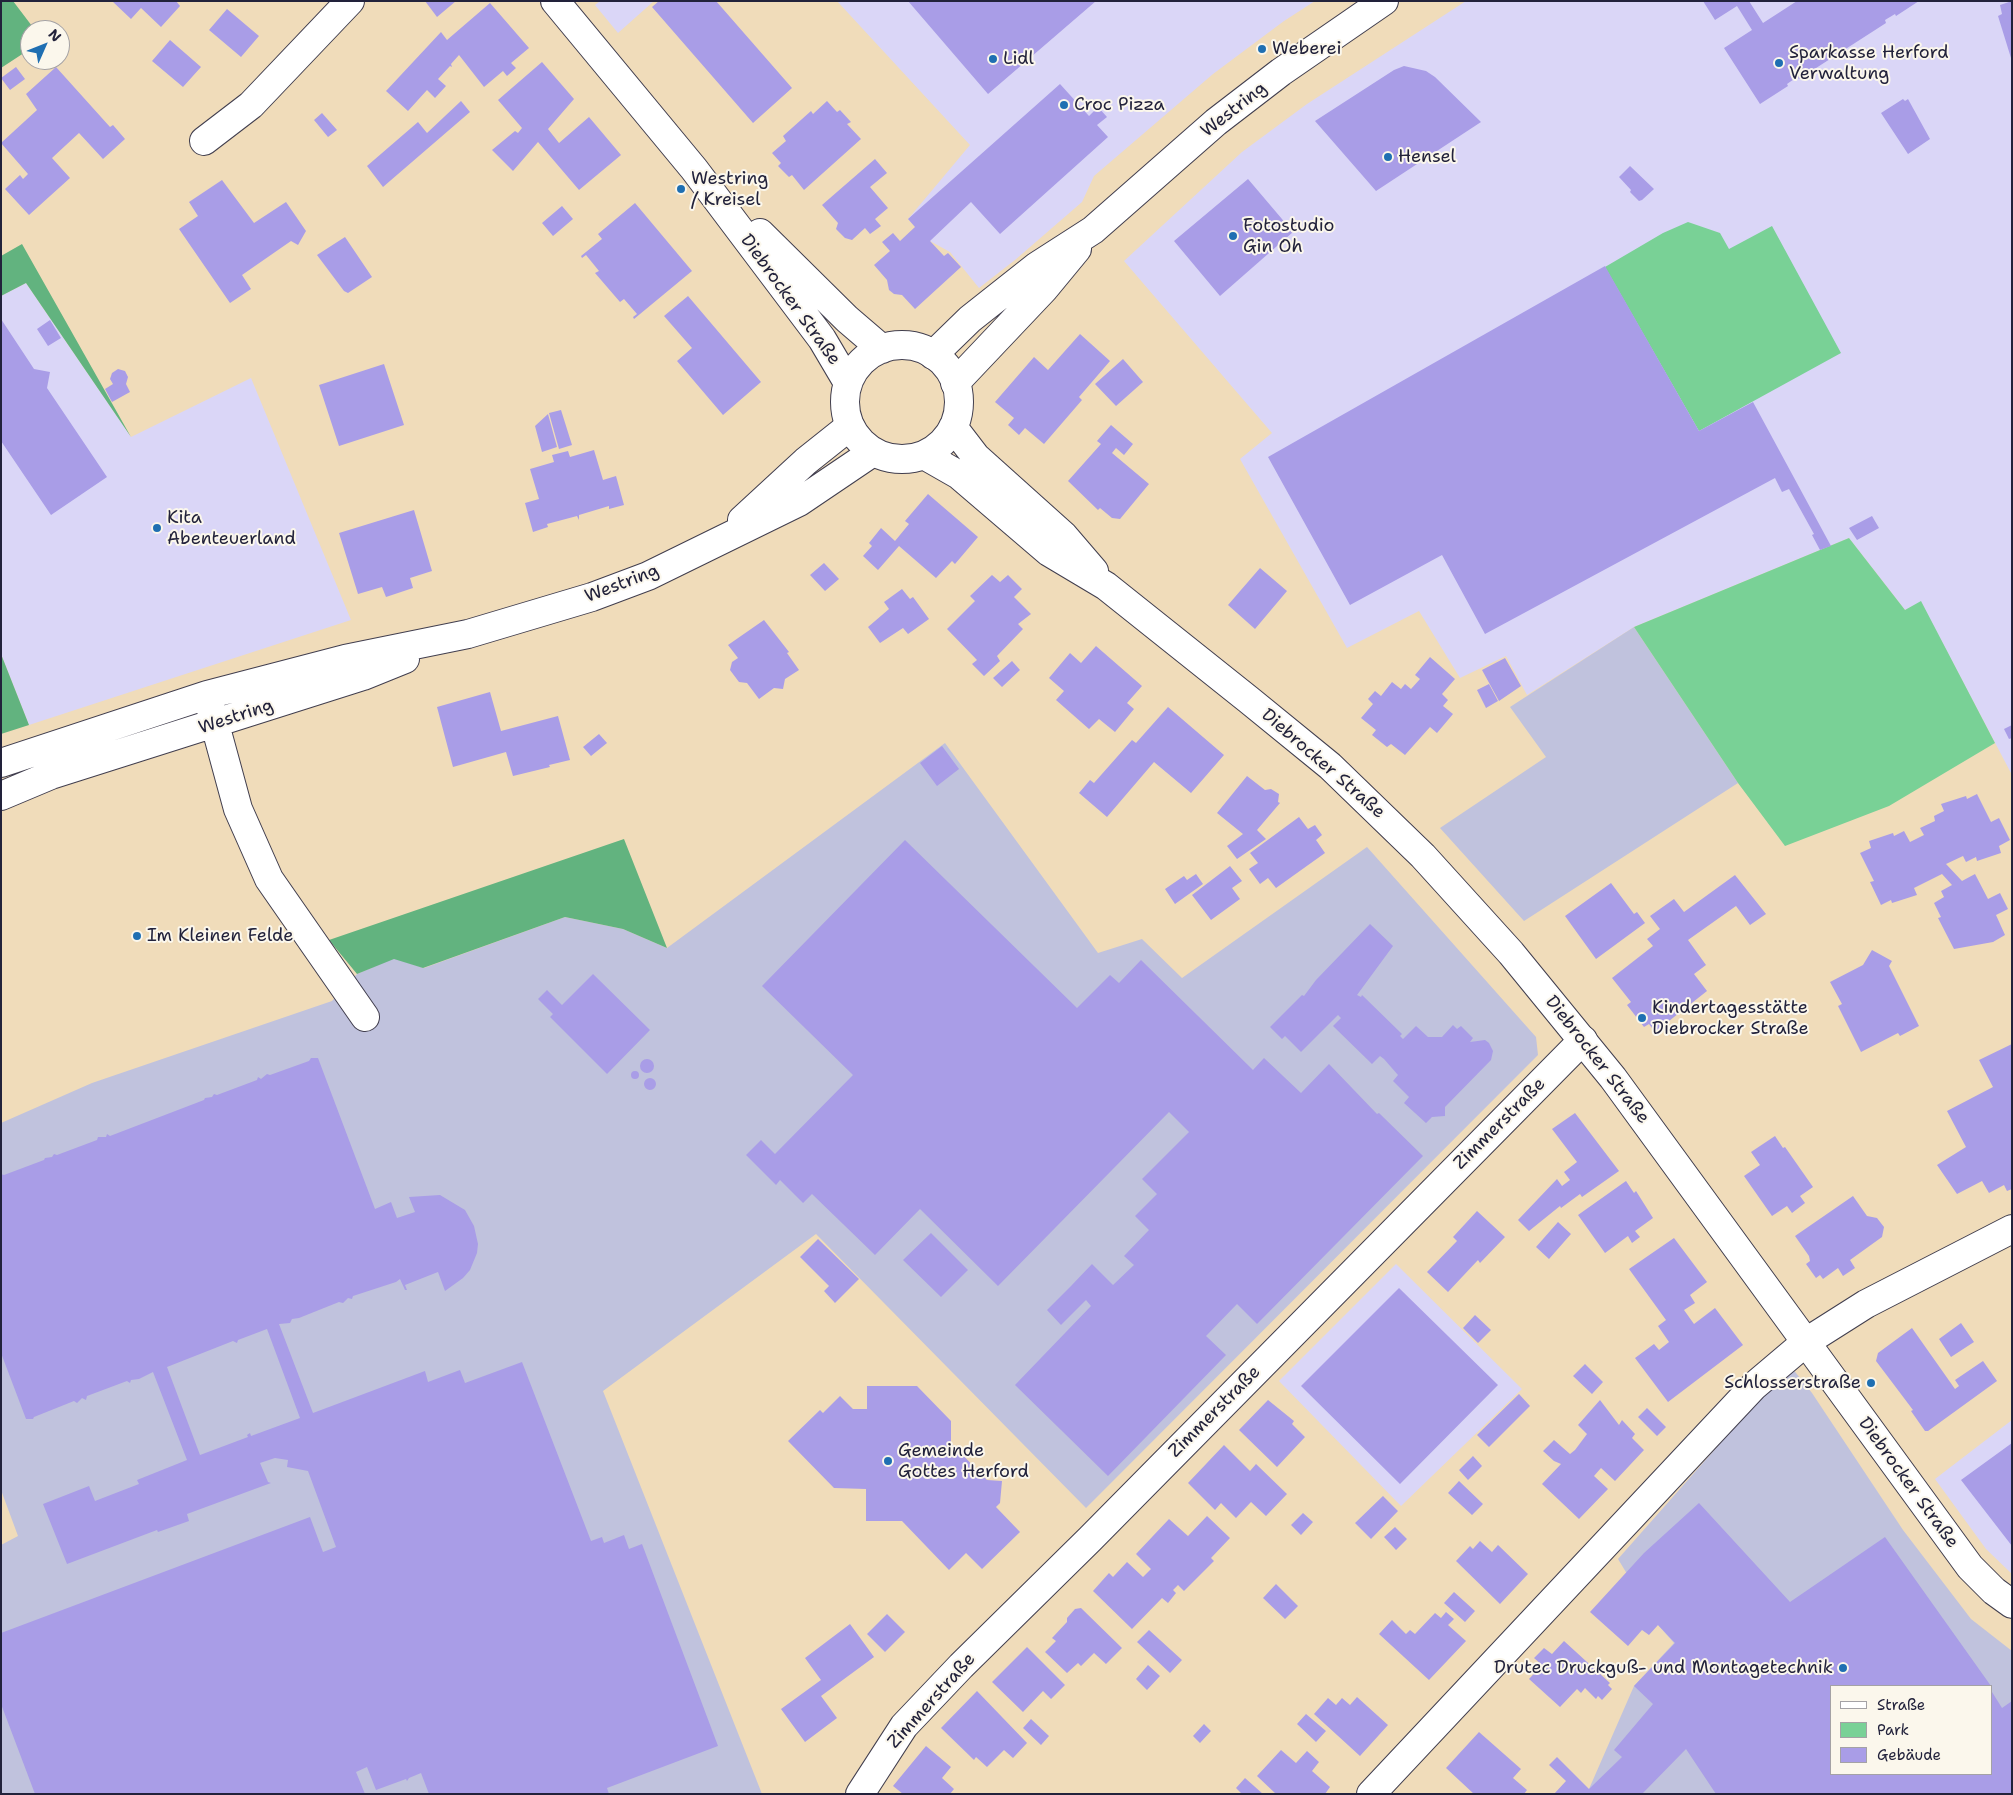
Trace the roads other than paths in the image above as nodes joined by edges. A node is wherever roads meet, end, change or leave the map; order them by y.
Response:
1 (350, 1) edge
2 (554, 1) edge
3 (1384, 1) edge
4 (204, 141) dead end
5 (694, 169) junction
6 (1093, 230) junction
7 (882, 349) junction
8 (933, 354) junction
9 (848, 383) junction
10 (955, 383) junction
11 (850, 426) junction
12 (953, 427) junction
13 (873, 452) junction
14 (924, 455) junction
15 (715, 544) junction
16 (1106, 586) junction
17 (468, 634) junction
18 (207, 695) junction
19 (215, 724) junction
20 (1, 763) edge
21 (1, 796) edge
22 (365, 1017) dead end
23 (1583, 1040) junction
24 (2012, 1229) edge
25 (1806, 1342) junction
26 (2012, 1604) edge
27 (860, 1794) edge
28 (1371, 1794) edge

1 - 4 street
2 - 5 street, Diebrocker Straße
3 - 6 street, Westring
5 - 7 street, Diebrocker Straße
5 - 9 street, Diebrocker Straße
6 - 8 street, Westring
6 - 10 street, Westring
7 - 8 street
7 - 9 street
8 - 10 street
9 - 11 street
10 - 12 street
11 - 13 street
11 - 15 street, Westring
12 - 14 street
12 - 16 street, Diebrocker Straße
13 - 14 street
13 - 15 street, Westring
14 - 16 street, Diebrocker Straße
15 - 17 street, Westring
16 - 23 street, Diebrocker Straße
17 - 18 street, Westring
17 - 19 street, Westring
18 - 19 street
18 - 20 street, Westring
19 - 21 street, Westring
19 - 22 street
23 - 25 street, Diebrocker Straße
23 - 27 street, Zimmerstraße
24 - 25 street
25 - 26 street, Diebrocker Straße
25 - 28 street

